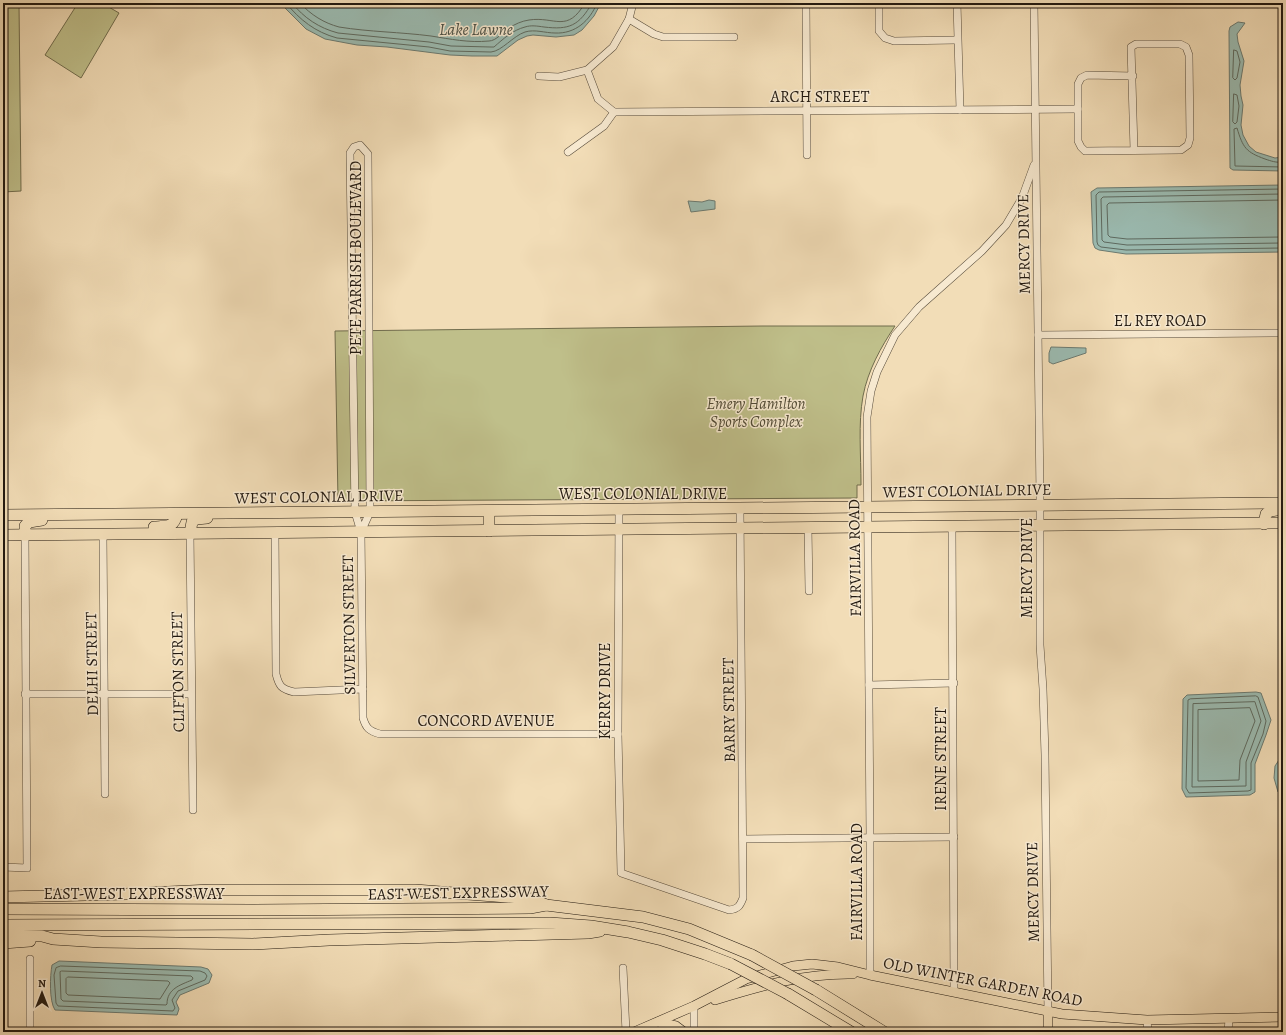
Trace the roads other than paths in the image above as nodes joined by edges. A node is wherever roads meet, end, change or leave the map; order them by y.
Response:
1 (633, 3) edge
2 (806, 3) edge
3 (879, 3) edge
4 (957, 3) edge
5 (1034, 3) edge
6 (629, 19) junction
7 (734, 37) dead end
8 (957, 40) junction
9 (588, 70) junction
10 (539, 76) dead end
11 (1133, 76) junction
12 (1078, 109) junction
13 (807, 110) junction
14 (960, 110) junction
15 (1035, 110) junction
16 (614, 112) junction
17 (1134, 150) junction
18 (568, 152) dead end
19 (807, 155) dead end
20 (1036, 161) junction
21 (1036, 194) junction
22 (1022, 198) junction
23 (1283, 333) edge
24 (1038, 335) junction
25 (1283, 503) edge
26 (1040, 506) junction
27 (868, 507) junction
28 (618, 509) junction
29 (740, 509) junction
30 (1283, 509) edge
31 (489, 511) junction
32 (355, 512) junction
33 (370, 512) junction
34 (235, 513) junction
35 (73, 514) junction
36 (177, 514) junction
37 (3, 515) edge
38 (1283, 523) edge
39 (1264, 524) junction
40 (1040, 525) junction
41 (952, 526) junction
42 (868, 527) junction
43 (740, 528) junction
44 (808, 528) junction
45 (618, 529) junction
46 (489, 531) junction
47 (275, 532) junction
48 (361, 532) junction
49 (190, 533) junction
50 (103, 534) junction
51 (141, 534) junction
52 (3, 535) edge
53 (25, 535) junction
54 (809, 591) dead end
55 (954, 683) junction
56 (869, 685) junction
57 (363, 690) junction
58 (25, 694) junction
59 (105, 694) junction
60 (191, 694) junction
61 (363, 718) joint
62 (618, 734) junction
63 (105, 794) dead end
64 (193, 810) dead end
65 (954, 836) junction
66 (870, 838) junction
67 (743, 839) junction
68 (3, 868) edge
69 (3, 897) edge
70 (546, 905) junction
71 (3, 909) edge
72 (737, 909) joint
73 (3, 925) edge
74 (608, 929) junction
75 (3, 935) edge
76 (52, 939) junction
77 (3, 943) edge
78 (30, 959) dead end
79 (623, 968) dead end
80 (870, 974) junction
81 (954, 991) junction
82 (694, 1006) junction
83 (1048, 1012) junction
84 (1283, 1017) edge
85 (1229, 1019) junction
86 (1147, 1020) junction
87 (658, 1022) junction
88 (30, 1032) edge
89 (626, 1032) edge
90 (634, 1032) edge
91 (684, 1032) edge
92 (694, 1032) edge
93 (851, 1032) edge
94 (884, 1032) edge
95 (1048, 1032) edge
96 (1148, 1032) edge
97 (1228, 1032) edge

1 - 6 street
2 - 13 street
3 - 8 street
4 - 8 street
5 - 15 street, MERCY DRIVE
6 - 7 street
6 - 9 street
8 - 14 street
9 - 10 street
9 - 16 street
11 - 12 street
11 - 17 street
11 - 17 street
12 - 15 street, ARCH STREET
12 - 17 street
13 - 14 street, ARCH STREET
13 - 16 street, ARCH STREET
13 - 19 street
14 - 15 street, ARCH STREET
15 - 20 street, MERCY DRIVE
16 - 18 street
20 - 21 street, MERCY DRIVE
20 - 22 street, FAIRVILLA ROAD
21 - 22 street
21 - 24 street, MERCY DRIVE
22 - 27 street, FAIRVILLA ROAD
23 - 24 street, EL REY ROAD
24 - 26 street, MERCY DRIVE
25 - 26 highway, WEST COLONIAL DRIVE
26 - 27 highway, WEST COLONIAL DRIVE
26 - 40 street, MERCY DRIVE
27 - 29 highway, WEST COLONIAL DRIVE
27 - 42 street, FAIRVILLA ROAD
28 - 29 highway, WEST COLONIAL DRIVE
28 - 31 highway, WEST COLONIAL DRIVE
28 - 45 street, KERRY DRIVE
29 - 43 street, BARRY STREET
30 - 39 highway
31 - 33 highway, WEST COLONIAL DRIVE
31 - 46 highway
32 - 33 highway, WEST COLONIAL DRIVE
32 - 33 street, PETE PARRISH BOULEVARD
32 - 34 highway, WEST COLONIAL DRIVE
32 - 48 street, PETE PARRISH BOULEVARD
33 - 48 street, PETE PARRISH BOULEVARD
34 - 36 highway, WEST COLONIAL DRIVE
34 - 49 highway
35 - 36 highway, WEST COLONIAL DRIVE
35 - 37 highway, WEST COLONIAL DRIVE
35 - 53 highway
36 - 51 highway
38 - 39 highway
39 - 40 highway
40 - 41 highway
40 - 83 street, MERCY DRIVE
41 - 42 highway
41 - 55 street, IRENE STREET
42 - 44 highway
42 - 56 street, FAIRVILLA ROAD
43 - 44 highway
43 - 45 highway
43 - 67 street, BARRY STREET
44 - 54 street
45 - 46 highway
45 - 62 street, KERRY DRIVE
46 - 48 highway
47 - 48 highway
47 - 49 highway
47 - 57 street
48 - 57 street, SILVERTON STREET
49 - 51 highway
49 - 60 street, CLIFTON STREET
50 - 51 highway
50 - 53 highway
50 - 59 street, DELHI STREET
52 - 53 highway
53 - 58 street
55 - 56 street
55 - 65 street, IRENE STREET
56 - 66 street, FAIRVILLA ROAD
57 - 61 street, SILVERTON STREET
58 - 59 street
58 - 68 street
59 - 60 street
59 - 63 street, DELHI STREET
60 - 64 street, CLIFTON STREET
61 - 62 street, CONCORD AVENUE
62 - 72 street, KERRY DRIVE
65 - 66 street
65 - 81 street, IRENE STREET
66 - 67 street
66 - 80 street, FAIRVILLA ROAD
67 - 72 street, BARRY STREET
69 - 70 highway
70 - 71 highway, EAST-WEST EXPRESSWAY
70 - 94 highway, EAST-WEST EXPRESSWAY, bridge
73 - 74 highway, EAST-WEST EXPRESSWAY
74 - 76 highway
74 - 93 highway, EAST-WEST EXPRESSWAY, bridge
75 - 76 highway
76 - 77 highway
78 - 88 street
79 - 89 street
80 - 81 main road, OLD WINTER GARDEN ROAD
80 - 82 main road, OLD WINTER GARDEN ROAD
80 - 82 main road, OLD WINTER GARDEN ROAD
81 - 83 main road, OLD WINTER GARDEN ROAD
82 - 87 main road, OLD WINTER GARDEN ROAD
82 - 92 street
83 - 86 main road, OLD WINTER GARDEN ROAD
83 - 95 main road
84 - 85 main road, OLD WINTER GARDEN ROAD
85 - 86 main road, OLD WINTER GARDEN ROAD
85 - 97 street
86 - 96 street
87 - 90 main road, OLD WINTER GARDEN ROAD
87 - 91 main road

